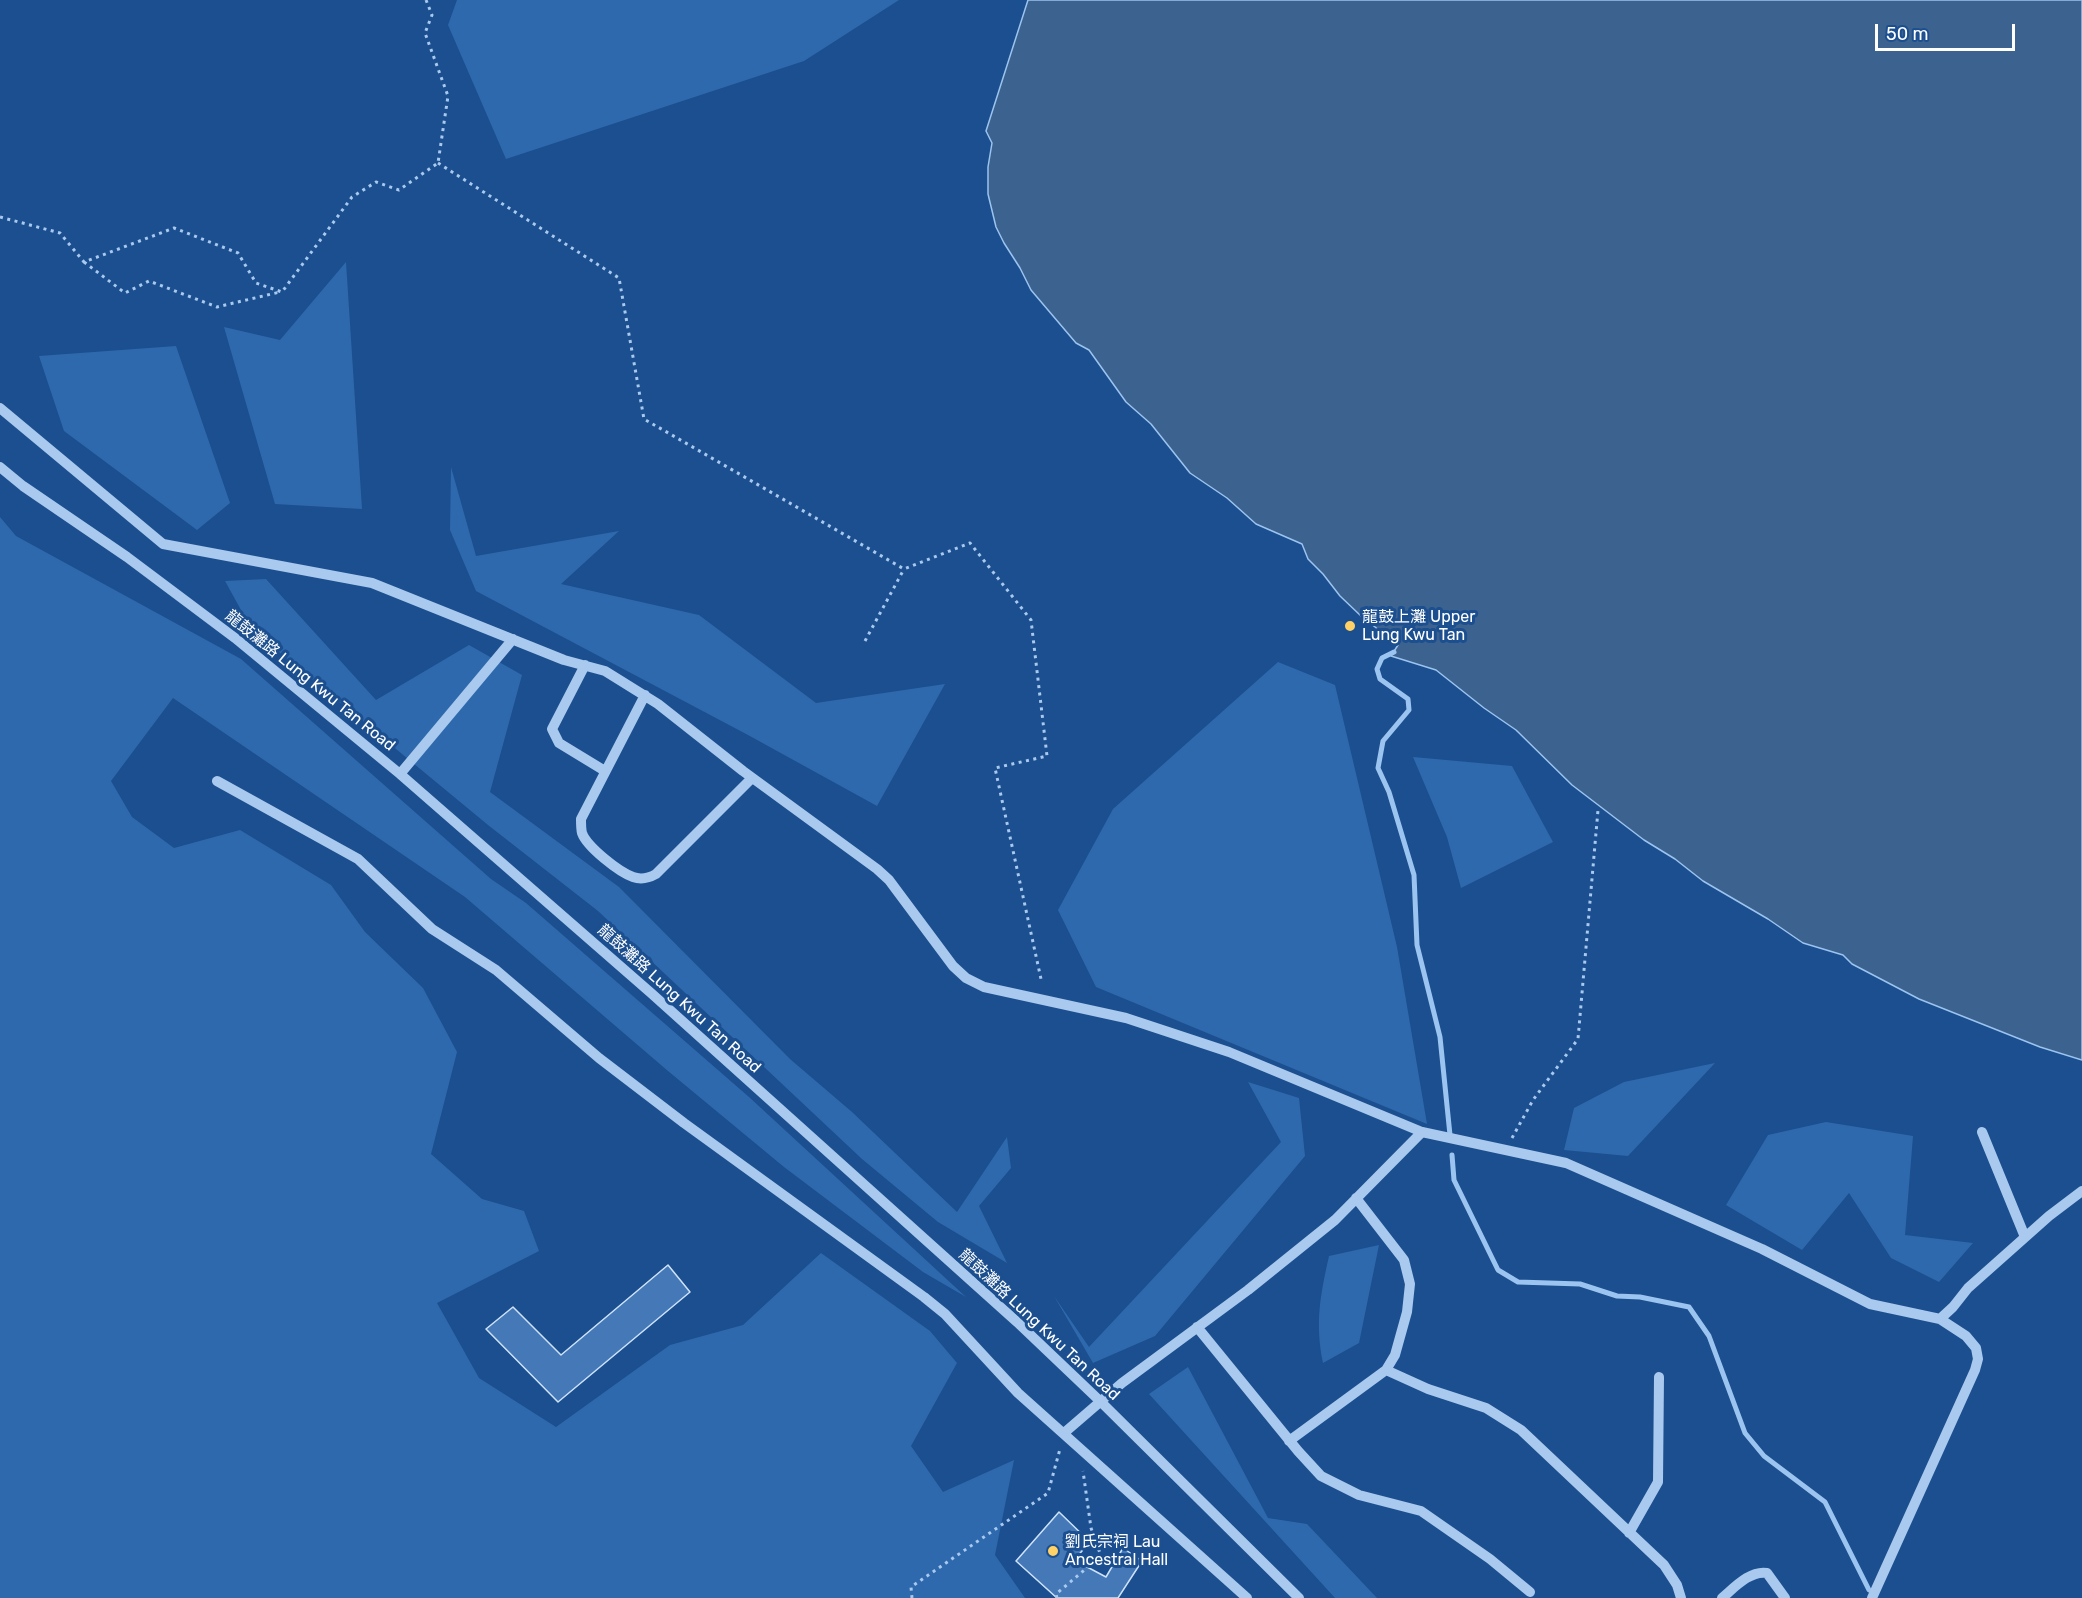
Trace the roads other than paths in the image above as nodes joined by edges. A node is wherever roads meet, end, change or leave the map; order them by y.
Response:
1 (0, 408) edge
2 (0, 467) edge
3 (513, 639) junction
4 (585, 665) junction
5 (645, 696) junction
6 (605, 771) junction
7 (400, 774) junction
8 (752, 778) junction
9 (217, 781) dead end
10 (1422, 1132) junction
11 (1982, 1132) dead end
12 (2082, 1191) edge
13 (1356, 1198) junction
14 (2025, 1237) junction
15 (1940, 1319) junction
16 (1197, 1328) junction
17 (1386, 1370) junction
18 (1659, 1377) dead end
19 (1101, 1402) junction
20 (1064, 1433) junction
21 (1289, 1441) junction
22 (1629, 1533) junction
23 (1530, 1592) dead end
24 (1246, 1598) edge
25 (1299, 1598) edge
26 (1681, 1598) edge
27 (1722, 1598) edge
28 (1785, 1598) edge
29 (1872, 1598) edge

1 - 3 street
2 - 7 street, 龍鼓灘路 Lung Kwu Tan Road
3 - 4 street
3 - 7 street
4 - 5 street
4 - 6 street
5 - 6 street
5 - 8 street
6 - 8 street
7 - 19 street, 龍鼓灘路 Lung Kwu Tan Road
8 - 10 street
9 - 20 street
10 - 13 street
10 - 15 street
11 - 14 street
12 - 14 street
13 - 16 street
13 - 17 street
14 - 15 street
15 - 29 street
16 - 19 street
16 - 21 street
17 - 21 street
17 - 22 street
18 - 22 street
19 - 20 street
19 - 25 street, 龍鼓灘路 Lung Kwu Tan Road
20 - 24 street
21 - 23 street
22 - 26 street
27 - 28 street

